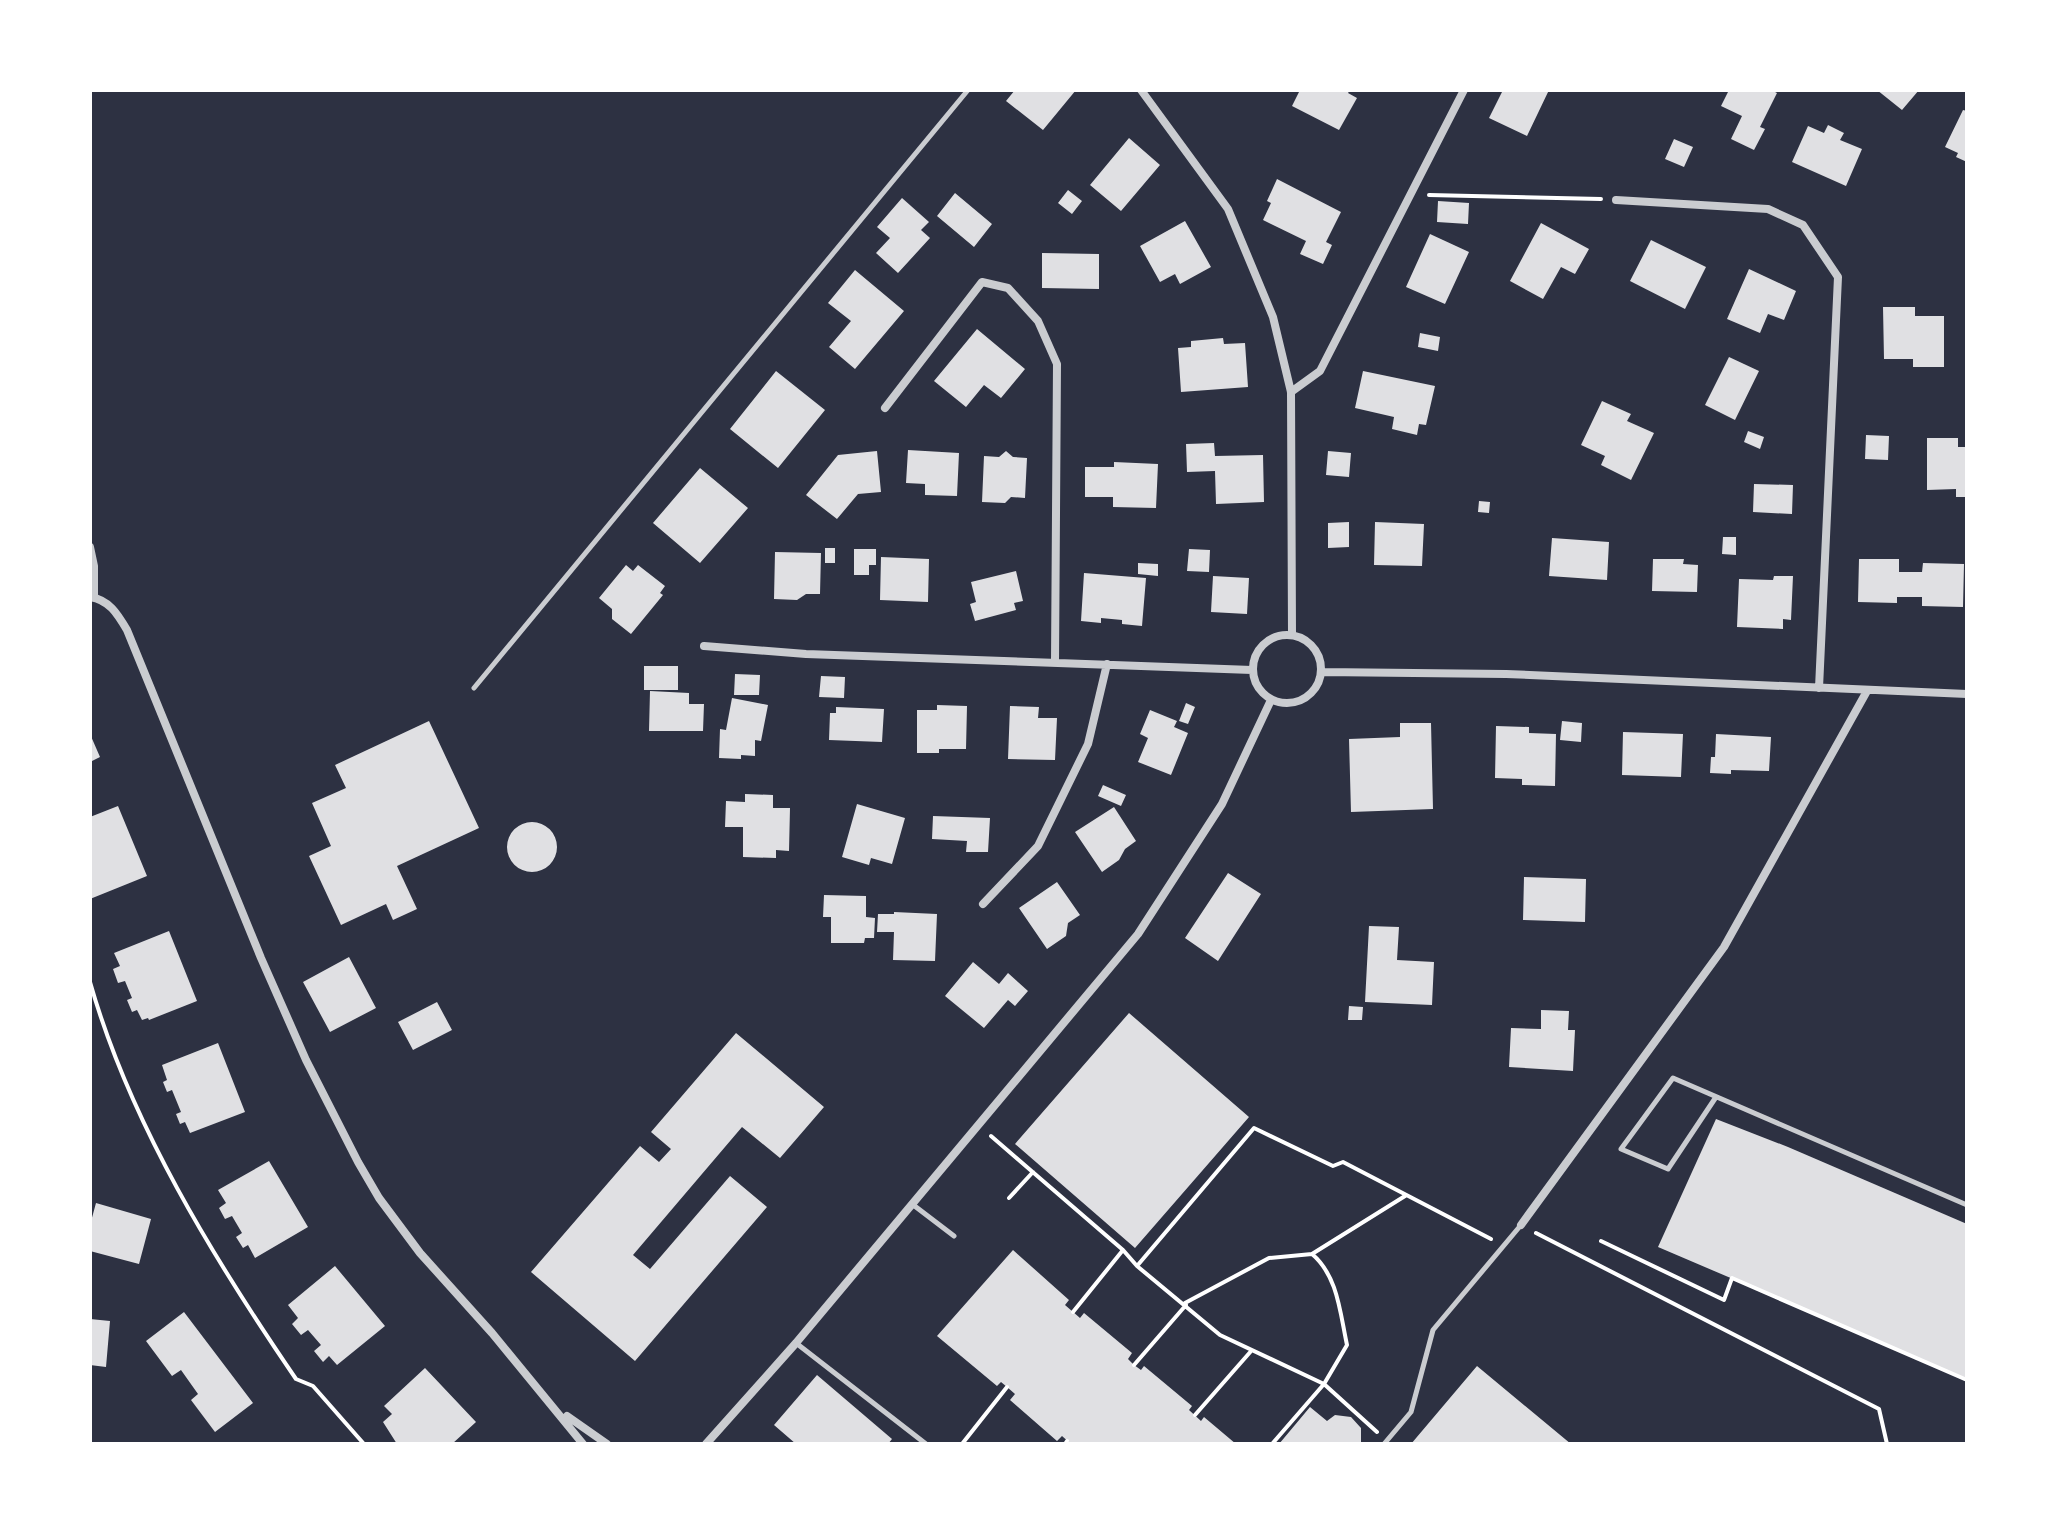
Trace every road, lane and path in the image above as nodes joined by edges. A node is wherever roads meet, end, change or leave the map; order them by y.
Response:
1 (968, 90) edge
2 (1464, 90) edge
3 (1144, 91) edge
4 (1411, 194) junction
5 (1616, 200) joint
6 (1291, 392) junction
7 (885, 408) dead end
8 (90, 547) edge
9 (92, 597) edge
10 (1292, 634) junction
11 (704, 646) dead end
12 (1055, 663) junction
13 (1107, 664) junction
14 (1252, 670) junction
15 (1322, 672) junction
16 (474, 688) dead end
17 (1819, 688) junction
18 (1867, 691) junction
19 (1967, 694) edge
20 (1271, 700) junction
21 (983, 904) dead end
22 (90, 982) edge
23 (1716, 1097) junction
24 (991, 1136) dead end
25 (1033, 1172) junction
26 (1406, 1196) junction
27 (1009, 1198) dead end
28 (912, 1204) junction
29 (1967, 1205) edge
30 (1521, 1225) junction
31 (954, 1236) dead end
32 (1601, 1241) dead end
33 (1504, 1246) junction
34 (1123, 1250) junction
35 (1312, 1254) junction
36 (1137, 1266) junction
37 (1185, 1304) junction
38 (1073, 1312) dead end
39 (796, 1343) junction
40 (1252, 1350) junction
41 (1134, 1365) dead end
42 (1967, 1380) edge
43 (1324, 1384) junction
44 (1007, 1387) dead end
45 (556, 1409) junction
46 (1195, 1415) dead end
47 (1386, 1443) edge
48 (364, 1444) edge
49 (583, 1444) edge
50 (607, 1444) edge
51 (706, 1444) edge
52 (926, 1444) edge
53 (962, 1444) edge
54 (1272, 1444) edge
55 (1887, 1444) edge

1 - 16 lane
2 - 4 street
3 - 6 street
4 - 5 path
4 - 6 street
5 - 17 street
6 - 10 street
7 - 12 street
8 - 9 street
9 - 45 street
10 - 14 street
10 - 15 street
11 - 12 street
12 - 13 street
13 - 14 street
13 - 21 street
14 - 20 street
15 - 17 street
15 - 20 street
17 - 18 street
18 - 19 street
18 - 30 street
20 - 28 street
22 - 48 path
23 - 23 lane
23 - 29 lane
24 - 25 path
25 - 27 path
25 - 34 path
26 - 33 path
26 - 35 path
26 - 36 path
28 - 31 lane
28 - 39 street
30 - 33 lane
30 - 55 path
32 - 42 path
33 - 47 lane
34 - 36 path
34 - 38 path
35 - 37 path
35 - 43 path
36 - 37 path
37 - 40 path
37 - 41 path
39 - 51 street
39 - 52 lane
40 - 43 path
40 - 46 path
43 - 47 path
43 - 54 path
44 - 53 path
45 - 49 street
45 - 50 street

